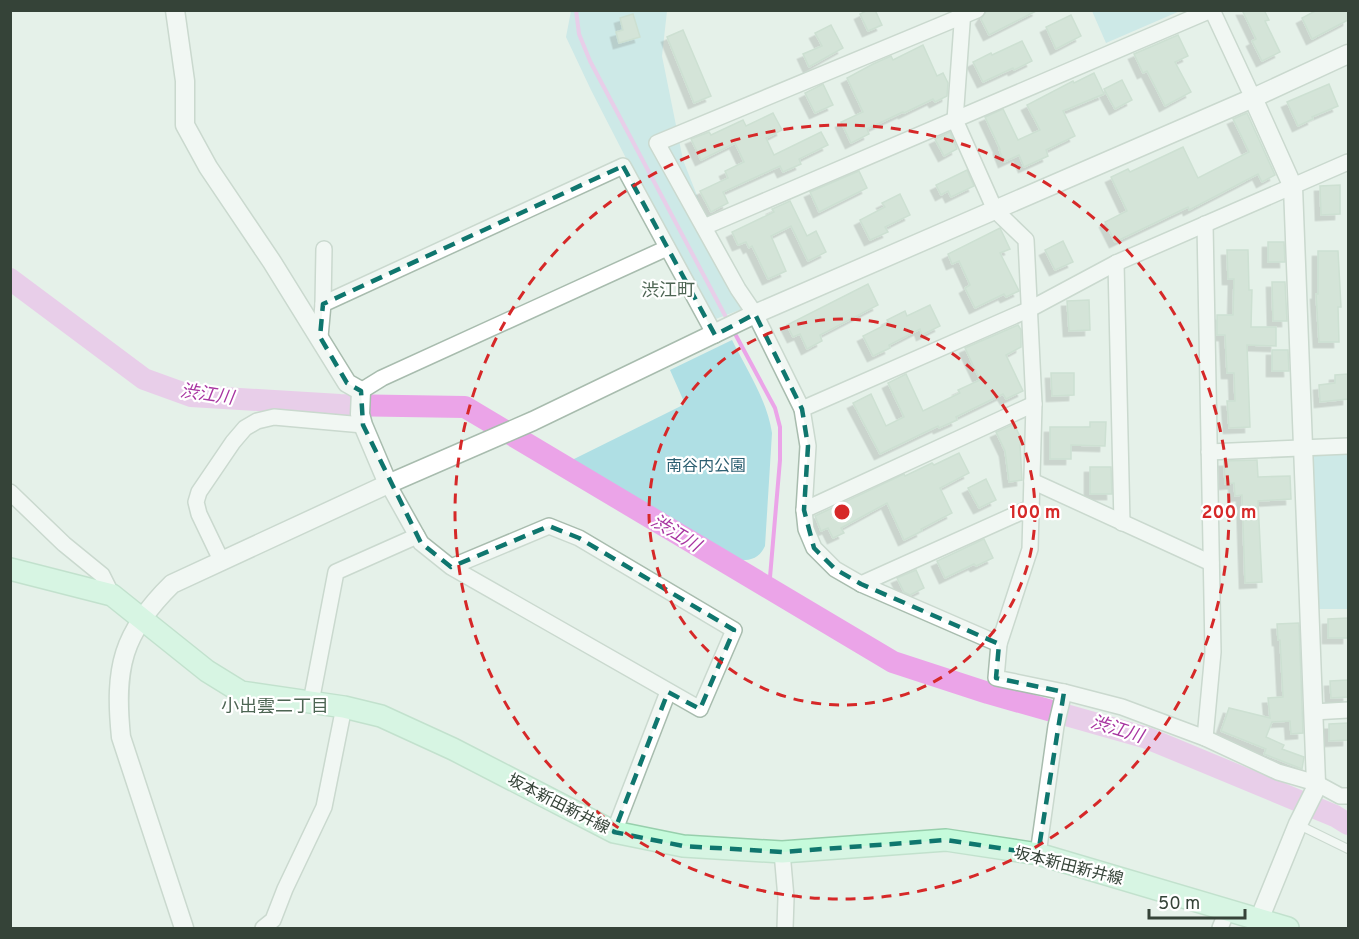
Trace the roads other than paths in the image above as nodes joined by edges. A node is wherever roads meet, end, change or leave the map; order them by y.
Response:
1 (175, 10) edge
2 (1211, 10) edge
3 (968, 13) edge
4 (1348, 54) edge
5 (1252, 98) junction
6 (955, 120) junction
7 (1348, 162) edge
8 (1293, 187) junction
9 (995, 210) junction
10 (1205, 224) junction
11 (704, 227) junction
12 (667, 248) junction
13 (324, 249) dead end
14 (1116, 263) junction
15 (323, 304) junction
16 (1030, 309) junction
17 (750, 317) junction
18 (717, 334) junction
19 (320, 337) junction
20 (361, 391) junction
21 (1034, 404) junction
22 (802, 409) junction
23 (361, 419) junction
24 (1348, 446) edge
25 (1302, 448) junction
26 (1209, 452) junction
27 (1032, 482) junction
28 (388, 484) junction
29 (10, 492) edge
30 (1030, 508) junction
31 (804, 510) junction
32 (1122, 523) junction
33 (417, 536) junction
34 (222, 562) junction
35 (1211, 563) junction
36 (451, 567) junction
37 (10, 569) edge
38 (861, 584) junction
39 (112, 595) junction
40 (142, 618) junction
41 (999, 644) junction
42 (668, 692) junction
43 (1063, 695) junction
44 (311, 702) junction
45 (344, 707) junction
46 (1348, 710) edge
47 (1313, 712) junction
48 (1205, 738) junction
49 (1316, 786) junction
50 (1348, 796) edge
51 (1298, 824) junction
52 (614, 832) junction
53 (1348, 849) edge
54 (782, 852) junction
55 (1038, 854) junction
56 (1224, 920) edge
57 (1259, 920) junction
58 (184, 928) edge
59 (263, 928) edge
60 (784, 928) edge
61 (1288, 928) edge

1 - 19 street
2 - 5 street
2 - 6 street
3 - 6 street
3 - 11 street
4 - 5 street
5 - 8 street
5 - 9 street
6 - 9 street
6 - 11 street
7 - 8 street
8 - 10 street
8 - 25 street
9 - 16 street
9 - 17 street
10 - 14 street
10 - 26 street
11 - 17 street
12 - 15 street
12 - 18 street
12 - 20 street
13 - 15 street
14 - 16 street
14 - 32 street
15 - 19 street
16 - 21 street
16 - 22 street
17 - 18 street
17 - 22 street
18 - 28 street
19 - 20 street
20 - 23 street
21 - 27 street
21 - 31 street
22 - 31 street
23 - 28 street
23 - 34 street
24 - 25 street
25 - 26 street
25 - 47 street
26 - 35 street
27 - 30 street
27 - 32 street
28 - 33 street
28 - 34 street
29 - 39 street
30 - 38 street
30 - 41 street
31 - 38 street
32 - 35 street
33 - 36 street
33 - 44 street
34 - 40 street
35 - 48 street
36 - 42 street
36 - 42 street
37 - 39 main road, 坂本新田新井線
38 - 41 street
39 - 40 main road, 坂本新田新井線
40 - 44 main road, 坂本新田新井線
40 - 58 street
41 - 43 street
42 - 52 street
43 - 48 street
43 - 55 street
44 - 45 main road, 坂本新田新井線
45 - 52 main road, 坂本新田新井線
45 - 59 street
46 - 47 street
47 - 49 street
48 - 49 street
49 - 50 street
49 - 51 street
51 - 53 lane
51 - 57 street
52 - 54 main road, 坂本新田新井線
54 - 55 main road, 坂本新田新井線
54 - 60 street
55 - 56 main road, 坂本新田新井線
56 - 57 main road, 坂本新田新井線
57 - 61 main road, 坂本新田新井線

